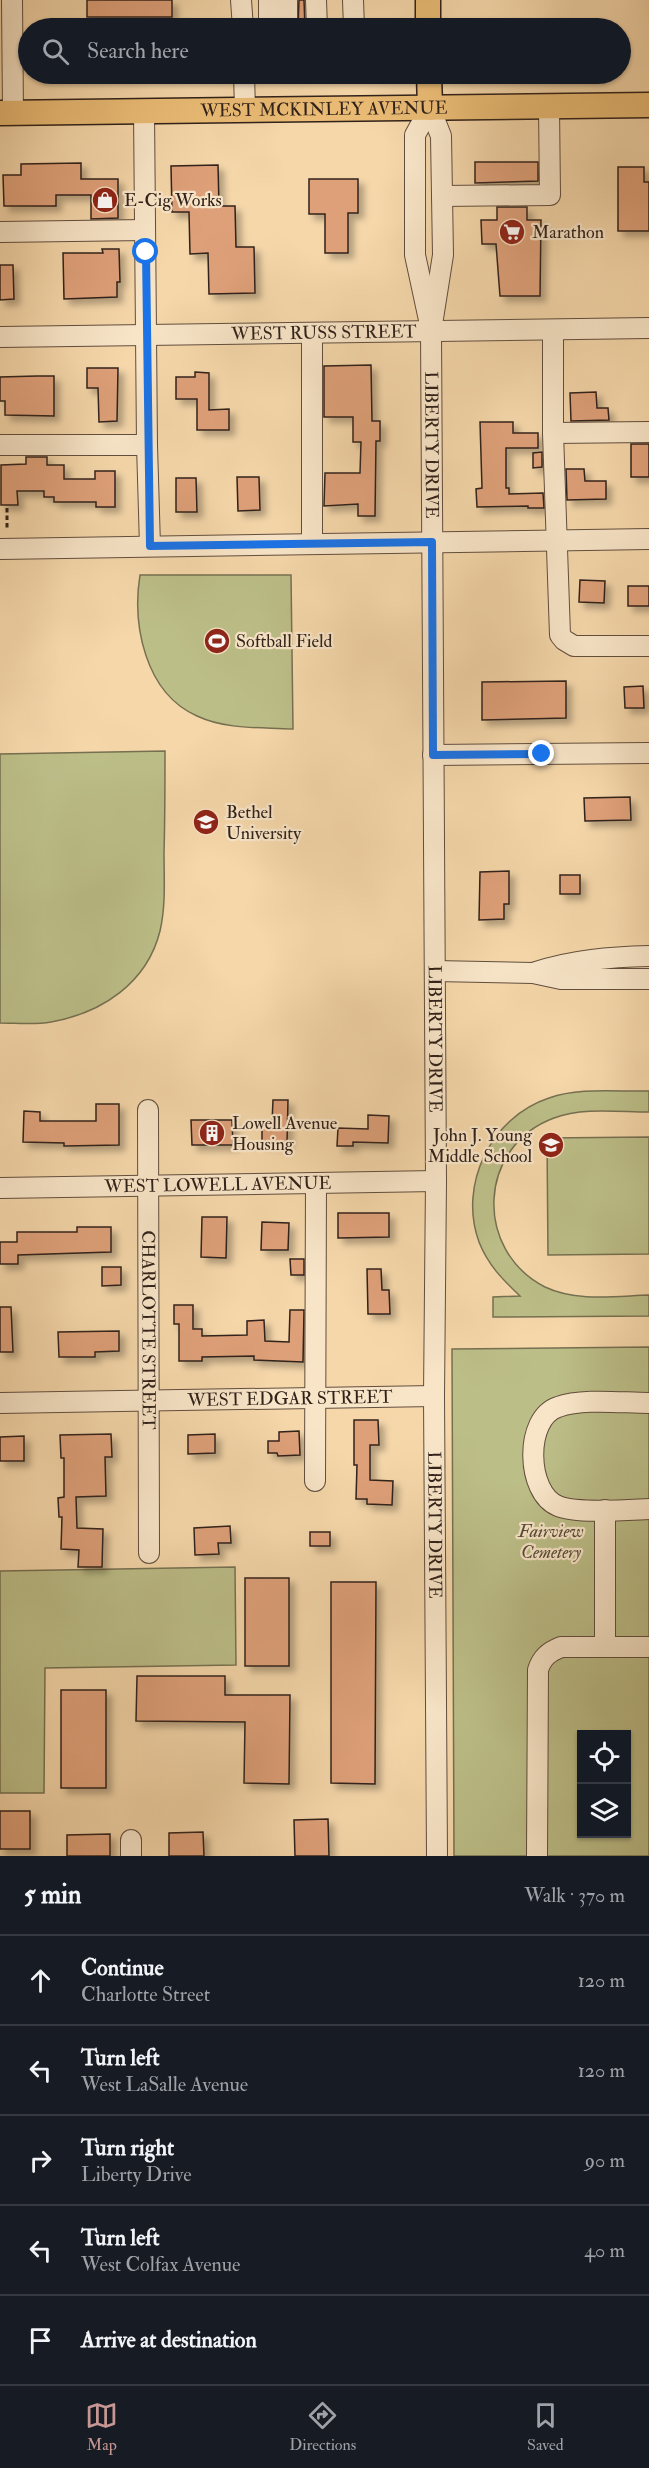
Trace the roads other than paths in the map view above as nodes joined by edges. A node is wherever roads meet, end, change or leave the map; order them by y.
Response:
1 (12, 0) edge
2 (242, 0) edge
3 (269, 0) edge
4 (278, 0) edge
5 (287, 0) edge
6 (316, 0) edge
7 (353, 0) edge
8 (428, 0) edge
9 (243, 18) edge
10 (269, 18) edge
11 (278, 18) edge
12 (287, 18) edge
13 (317, 18) edge
14 (354, 18) edge
15 (428, 18) edge
16 (244, 84) edge
17 (429, 84) edge
18 (649, 105) edge
19 (549, 107) junction
20 (430, 108) junction
21 (245, 109) junction
22 (144, 111) junction
23 (6, 113) edge
24 (442, 196) junction
25 (145, 230) junction
26 (0, 232) edge
27 (649, 328) edge
28 (553, 330) junction
29 (431, 331) junction
30 (312, 333) junction
31 (146, 335) junction
32 (0, 337) edge
33 (649, 432) edge
34 (553, 433) junction
35 (0, 445) edge
36 (147, 445) junction
37 (649, 539) edge
38 (556, 540) junction
39 (432, 542) junction
40 (312, 544) junction
41 (150, 546) junction
42 (0, 549) edge
43 (649, 645) edge
44 (649, 753) edge
45 (433, 755) junction
46 (649, 956) edge
47 (435, 971) junction
48 (533, 973) junction
49 (649, 979) edge
50 (148, 1110) dead end
51 (436, 1181) junction
52 (316, 1183) junction
53 (148, 1186) junction
54 (0, 1188) edge
55 (434, 1396) junction
56 (315, 1399) junction
57 (149, 1401) junction
58 (0, 1403) edge
59 (649, 1403) edge
60 (315, 1481) dead end
61 (649, 1509) edge
62 (605, 1510) junction
63 (149, 1553) dead end
64 (605, 1645) junction
65 (649, 1647) edge
66 (437, 1856) edge
67 (537, 1856) edge

1 - 23 street
2 - 9 street
3 - 10 street
4 - 11 street
5 - 12 street
6 - 13 street
7 - 14 street
8 - 15 main road
16 - 21 street
17 - 20 main road
18 - 19 main road, WEST MCKINLEY AVENUE
19 - 20 main road, WEST MCKINLEY AVENUE
19 - 24 street
20 - 21 main road, WEST MCKINLEY AVENUE
20 - 24 street, LIBERTY DRIVE
20 - 29 street, LIBERTY DRIVE
21 - 22 main road, WEST MCKINLEY AVENUE
22 - 23 main road, WEST MCKINLEY AVENUE
22 - 25 street
24 - 29 street, LIBERTY DRIVE
25 - 26 street
25 - 31 street
27 - 28 street, WEST RUSS STREET
28 - 29 street, WEST RUSS STREET
28 - 34 street
29 - 30 street, WEST RUSS STREET
29 - 39 street, LIBERTY DRIVE
30 - 31 street, WEST RUSS STREET
30 - 40 street
31 - 32 street, WEST RUSS STREET
31 - 36 street
33 - 34 street
34 - 38 street
35 - 36 street
36 - 41 street
37 - 38 street
38 - 39 street
38 - 43 street
39 - 40 street
39 - 45 street, LIBERTY DRIVE
40 - 41 street
41 - 42 street
44 - 45 street
45 - 47 street, LIBERTY DRIVE
46 - 48 street
47 - 48 street
47 - 51 street, LIBERTY DRIVE
48 - 49 street
50 - 53 street, CHARLOTTE STREET
51 - 52 street, WEST LOWELL AVENUE
51 - 55 street, LIBERTY DRIVE
52 - 53 street, WEST LOWELL AVENUE
52 - 56 street
53 - 54 street, WEST LOWELL AVENUE
53 - 57 street, CHARLOTTE STREET
55 - 56 street, WEST EDGAR STREET
55 - 66 street, LIBERTY DRIVE
56 - 57 street, WEST EDGAR STREET
56 - 60 street
57 - 58 street, WEST EDGAR STREET
57 - 63 street, CHARLOTTE STREET
59 - 62 street
61 - 62 street
62 - 64 street
64 - 65 street
64 - 67 street

